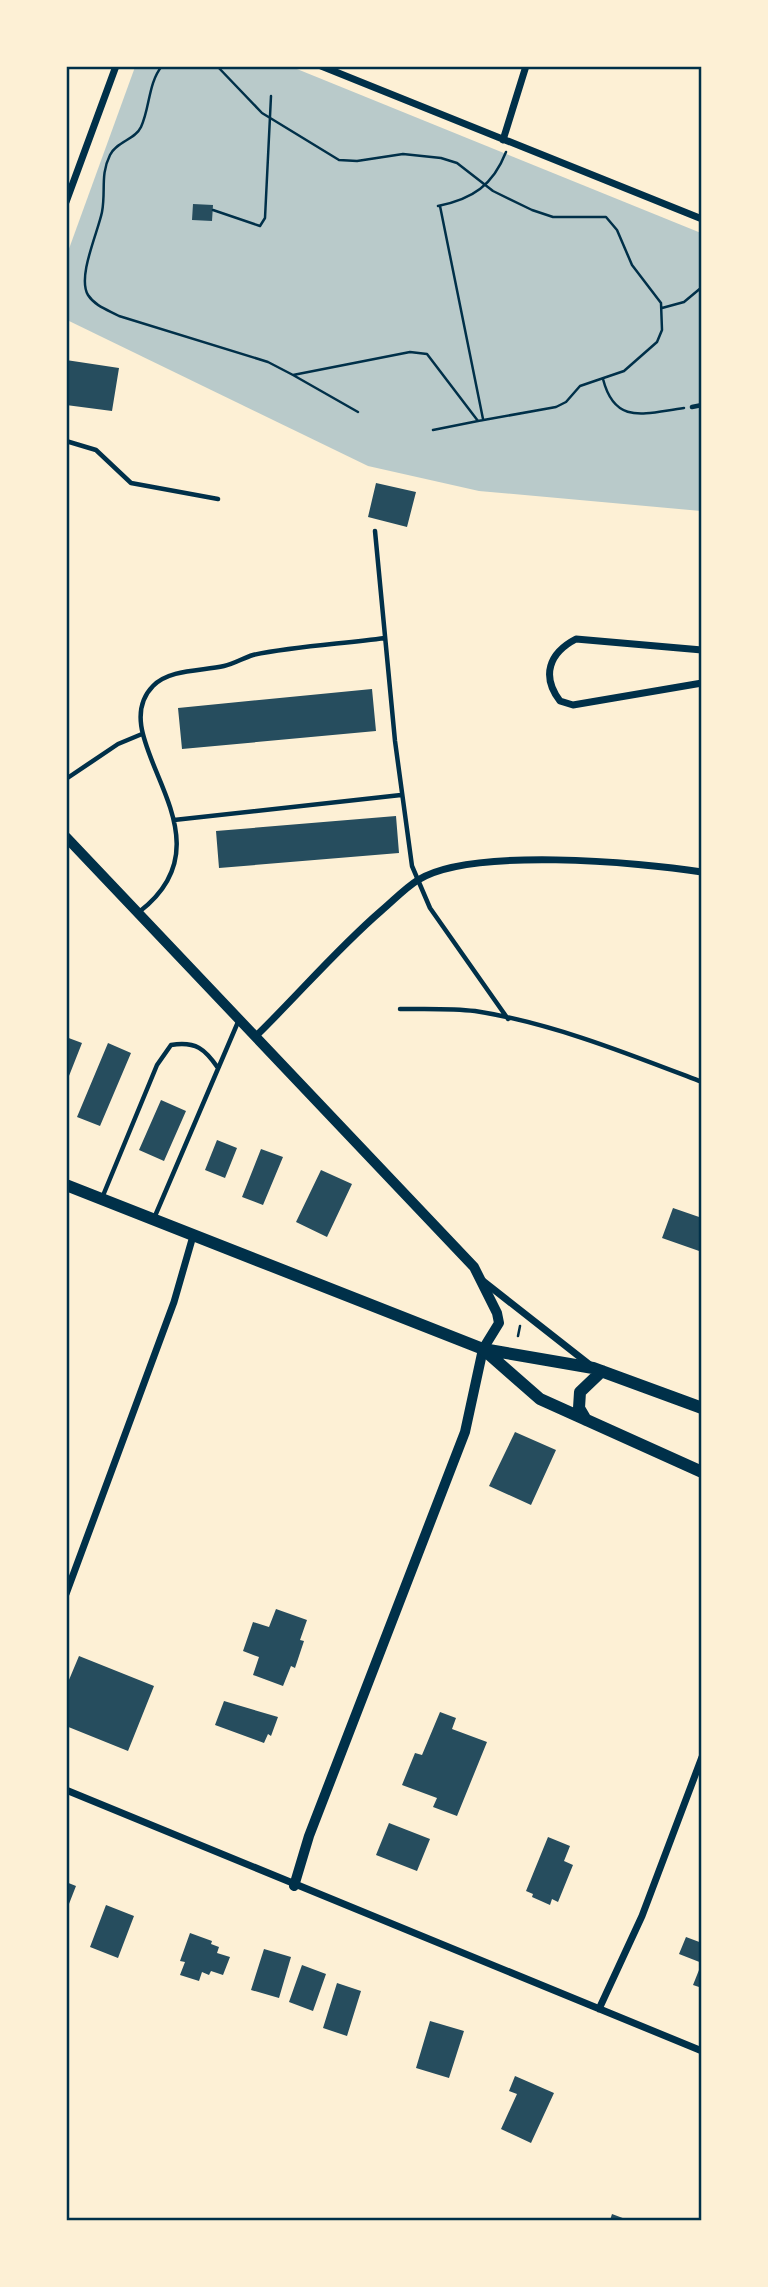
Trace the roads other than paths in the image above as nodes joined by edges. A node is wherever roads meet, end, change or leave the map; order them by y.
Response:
1 (116, 66) edge
2 (321, 66) edge
3 (526, 66) edge
4 (507, 141) junction
5 (66, 202) edge
6 (702, 219) edge
7 (702, 405) edge
8 (692, 407) road end
9 (66, 441) edge
10 (218, 499) dead end
11 (375, 531) dead end
12 (385, 638) junction
13 (702, 650) edge
14 (702, 683) edge
15 (142, 734) junction
16 (66, 779) edge
17 (401, 795) junction
18 (174, 820) junction
19 (66, 837) edge
20 (702, 872) edge
21 (416, 881) junction
22 (139, 913) junction
23 (400, 1009) dead end
24 (240, 1018) junction
25 (508, 1019) junction
26 (257, 1035) junction
27 (218, 1068) junction
28 (702, 1082) edge
29 (66, 1185) edge
30 (102, 1199) junction
31 (153, 1220) junction
32 (193, 1236) junction
33 (483, 1281) junction
34 (483, 1349) junction
35 (598, 1369) junction
36 (702, 1408) edge
37 (586, 1420) junction
38 (702, 1472) edge
39 (66, 1594) edge
40 (702, 1757) edge
41 (66, 1790) edge
42 (294, 1886) junction
43 (599, 2009) junction
44 (702, 2051) edge

1 - 5 street
2 - 4 street
3 - 4 street
4 - 6 street
7 - 8 lane
9 - 10 lane
11 - 12 lane
12 - 15 lane
12 - 17 lane
13 - 14 street
15 - 16 lane
15 - 18 lane
17 - 18 lane
17 - 21 lane
18 - 22 lane
19 - 22 street
20 - 21 street
21 - 25 lane
21 - 26 street
22 - 24 street
23 - 25 lane
24 - 26 street
24 - 27 lane
25 - 28 lane
26 - 33 street
27 - 30 lane
27 - 31 lane
29 - 30 main road
30 - 31 main road
31 - 32 main road
32 - 34 main road
32 - 39 street
33 - 34 street
33 - 35 street
34 - 35 main road
34 - 37 main road
34 - 42 street
35 - 36 main road
35 - 37 main road
37 - 38 main road
40 - 43 street
41 - 42 street
42 - 43 street
43 - 44 street

